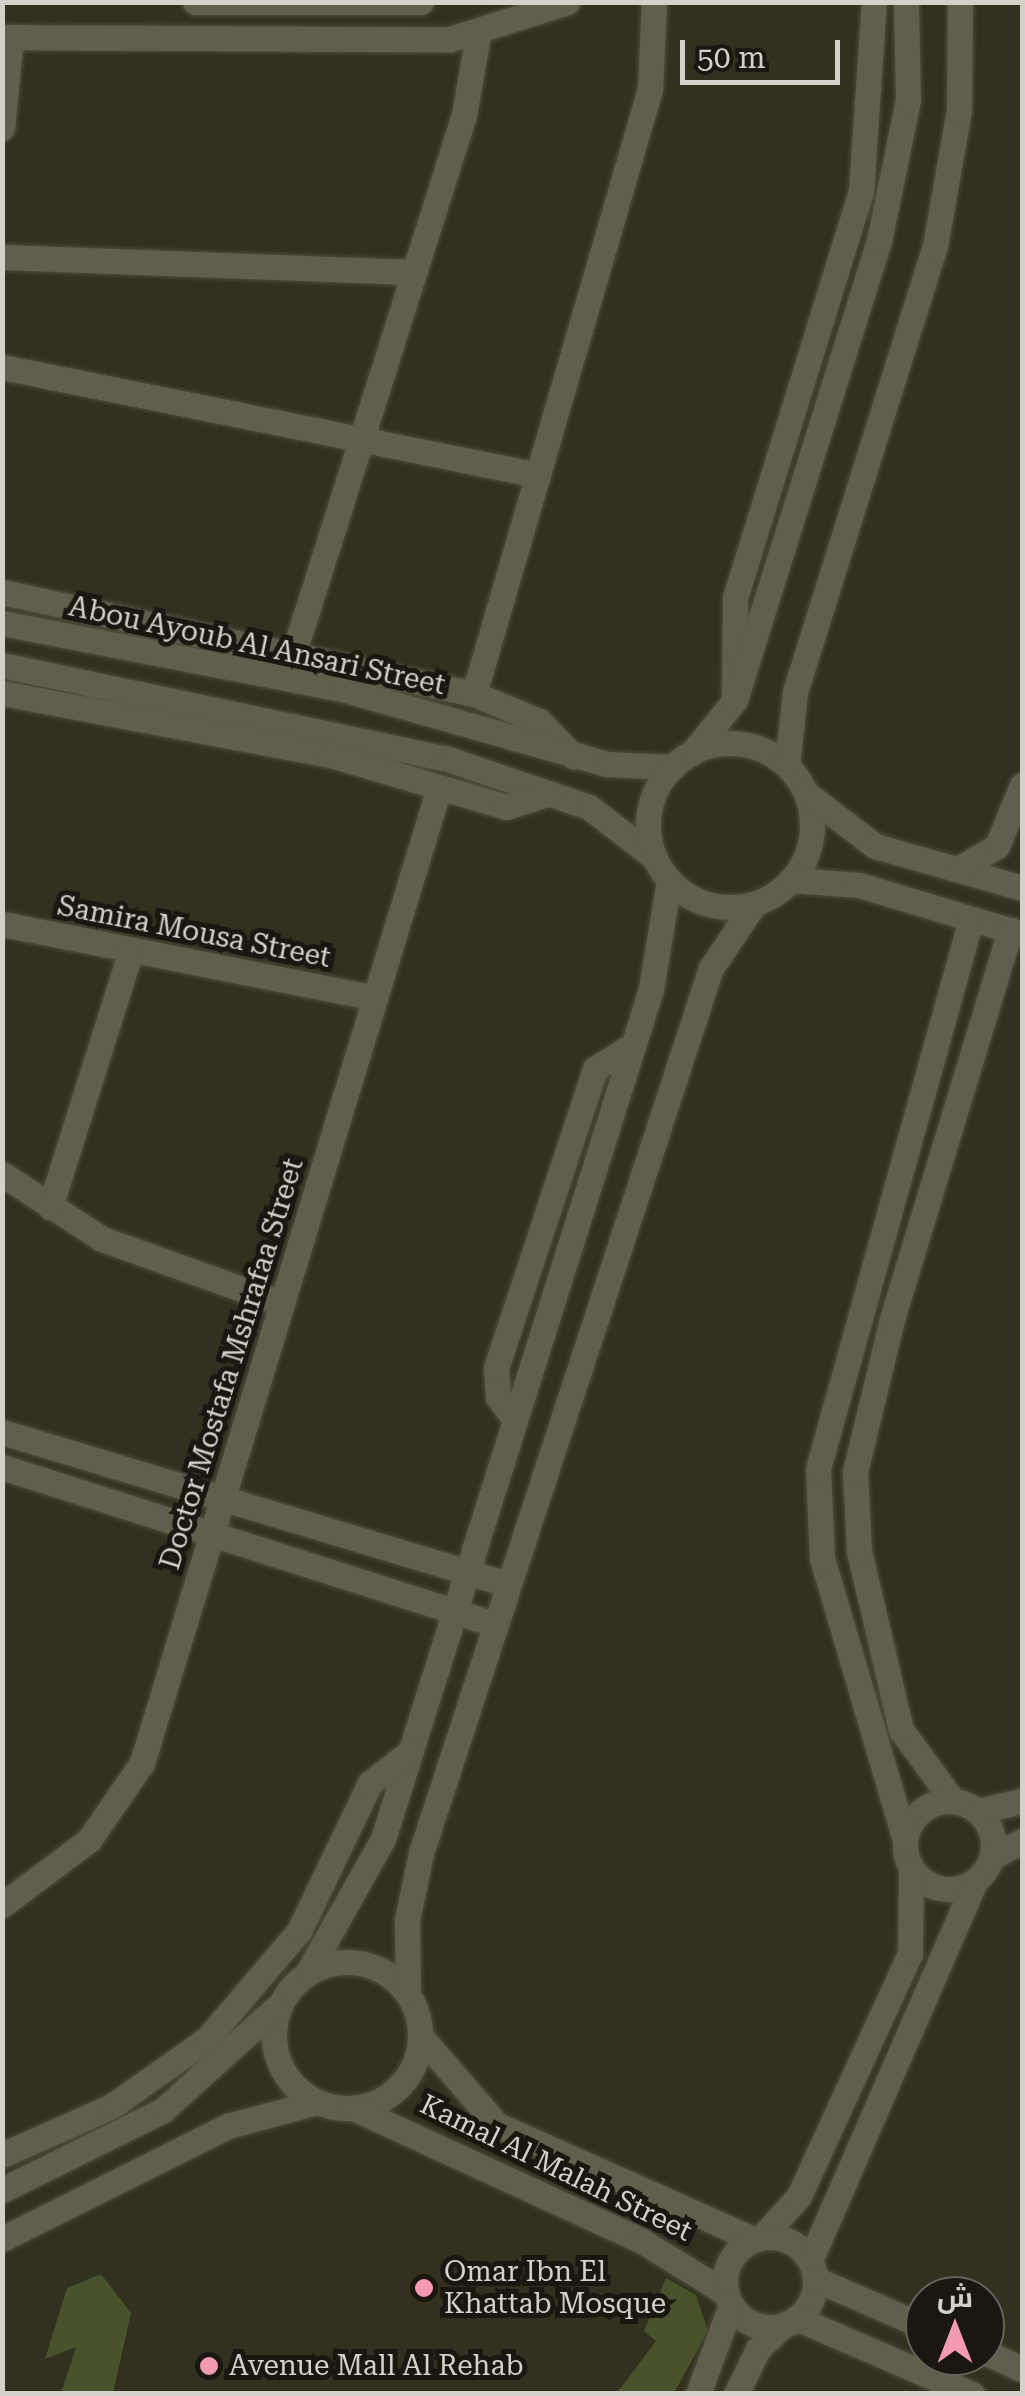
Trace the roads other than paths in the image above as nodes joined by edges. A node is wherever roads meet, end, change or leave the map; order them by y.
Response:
1 (195, 2) edge
2 (422, 2) edge
3 (567, 2) edge
4 (654, 2) edge
5 (874, 2) edge
6 (906, 2) edge
7 (960, 2) edge
8 (478, 35) junction
9 (7, 37) edge
10 (2, 128) edge
11 (2, 257) edge
12 (414, 272) junction
13 (2, 368) edge
14 (361, 440) junction
15 (538, 475) junction
16 (2, 592) edge
17 (2, 623) edge
18 (295, 649) junction
19 (2, 666) edge
20 (2, 693) edge
21 (474, 694) junction
22 (735, 700) junction
23 (574, 756) junction
24 (682, 760) junction
25 (787, 766) junction
26 (1022, 785) edge
27 (439, 788) junction
28 (550, 793) junction
29 (807, 794) junction
30 (654, 857) junction
31 (958, 868) junction
32 (791, 880) junction
33 (669, 881) junction
34 (1022, 888) edge
35 (754, 904) junction
36 (972, 918) junction
37 (2, 924) edge
38 (1016, 932) edge
39 (132, 950) junction
40 (374, 998) junction
41 (2, 1174) edge
42 (50, 1207) junction
43 (282, 1303) junction
44 (13, 1436) edge
45 (5, 1476) edge
46 (222, 1499) junction
47 (212, 1535) junction
48 (467, 1572) junction
49 (507, 1584) junction
50 (455, 1610) junction
51 (494, 1624) junction
52 (411, 1752) junction
53 (953, 1801) junction
54 (1022, 1801) edge
55 (978, 1812) junction
56 (905, 1840) junction
57 (1022, 1841) edge
58 (992, 1857) junction
59 (911, 1868) junction
60 (975, 1881) junction
61 (2, 1905) edge
62 (308, 1972) junction
63 (408, 1994) junction
64 (280, 2004) junction
65 (421, 2037) junction
66 (317, 2102) junction
67 (354, 2108) junction
68 (2, 2155) edge
69 (2, 2190) edge
70 (758, 2238) junction
71 (2, 2240) edge
72 (813, 2270) junction
73 (729, 2299) junction
74 (905, 2317) edge
75 (789, 2322) junction
76 (698, 2394) edge
77 (736, 2394) edge
78 (972, 2394) edge

1 - 2 street
3 - 8 street
4 - 15 street
5 - 22 street
6 - 22 street
7 - 25 street
8 - 9 street
8 - 12 street
9 - 10 street
11 - 12 street
12 - 14 street
13 - 14 street
14 - 15 street
14 - 18 street
15 - 21 street
16 - 18 street
17 - 23 street, Abou Ayoub Al Ansari Street
18 - 21 street
19 - 28 street
20 - 27 street
21 - 23 street
22 - 24 street
23 - 24 street, Abou Ayoub Al Ansari Street
24 - 25 street
24 - 30 street
25 - 29 street
26 - 31 street
27 - 28 street
27 - 40 street, Doctor Mostafa Mshrafaa Street
28 - 30 street
29 - 31 street
29 - 32 street
30 - 33 street
31 - 34 street
32 - 35 street
32 - 36 street
33 - 35 street
33 - 48 street
35 - 49 street
36 - 38 street
36 - 56 street
37 - 39 street, Samira Mousa Street
38 - 53 street
39 - 40 street, Samira Mousa Street
39 - 42 street
40 - 43 street, Doctor Mostafa Mshrafaa Street
41 - 42 street
42 - 43 street
43 - 46 street, Doctor Mostafa Mshrafaa Street
44 - 45 street
44 - 46 street
45 - 47 street
46 - 47 street, Doctor Mostafa Mshrafaa Street
46 - 48 street
47 - 50 street
47 - 61 street, Doctor Mostafa Mshrafaa Street
48 - 49 street
48 - 50 street
49 - 51 street
50 - 51 street
50 - 52 street
51 - 63 street
52 - 62 street
52 - 68 street
53 - 55 street
53 - 56 street
54 - 55 street
55 - 58 street
56 - 59 street
57 - 58 street
58 - 60 street
59 - 60 street
59 - 70 street
60 - 72 street
62 - 63 street
62 - 64 street
63 - 65 street
64 - 66 street
64 - 69 street
65 - 67 street
65 - 70 street, Kamal Al Malah Street
66 - 67 street
66 - 71 street
67 - 73 street, Kamal Al Malah Street
70 - 72 street
70 - 73 street
72 - 74 street
72 - 75 street
73 - 75 street
73 - 76 street
75 - 77 street
75 - 78 street

